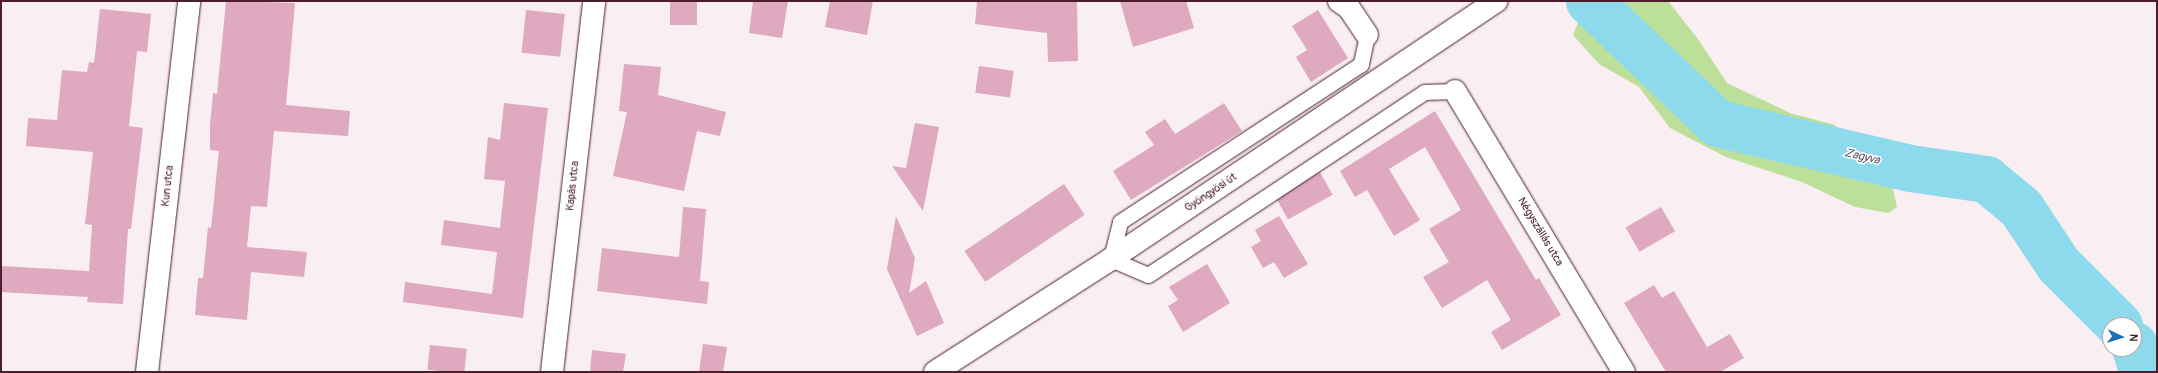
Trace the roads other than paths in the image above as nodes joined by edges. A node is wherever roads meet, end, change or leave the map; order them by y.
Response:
1 (189, 1) edge
2 (594, 1) edge
3 (1339, 1) edge
4 (1490, 5) edge
5 (1367, 35) joint
6 (1455, 91) joint
7 (1111, 259) junction
8 (146, 372) edge
9 (552, 372) edge
10 (935, 372) edge
11 (1624, 372) edge

1 - 8 street, Kun utca
2 - 9 street, Kapás utca
3 - 5 street
4 - 7 street, Gyöngyösi út
5 - 7 lane
6 - 7 lane
6 - 11 street, Négyszállás utca
7 - 10 street, Gyöngyösi út

